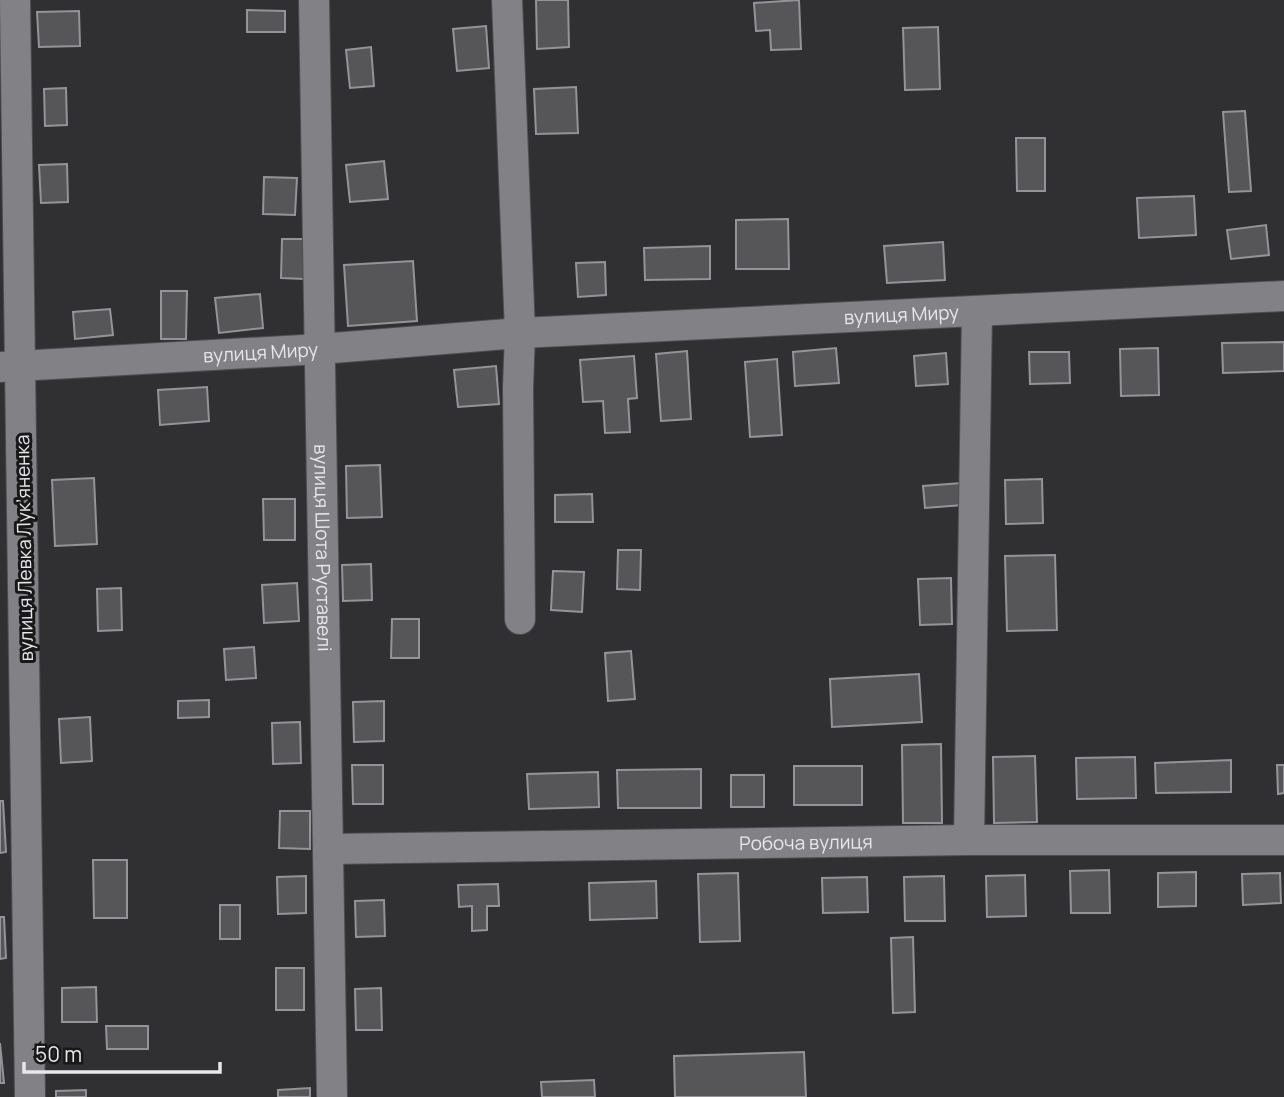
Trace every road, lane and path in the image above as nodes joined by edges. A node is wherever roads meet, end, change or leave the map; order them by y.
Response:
1 (15, 0) edge
2 (314, 0) edge
3 (507, 0) edge
4 (1284, 296) edge
5 (976, 312) junction
6 (520, 334) junction
7 (320, 349) junction
8 (11, 366) edge
9 (520, 619) dead end
10 (969, 841) junction
11 (1284, 841) edge
12 (328, 849) junction
13 (30, 1097) edge
14 (332, 1097) edge

1 - 8 street, вулиця Левка Лукʼяненка
2 - 7 street, вулиця Шота Руставелі
3 - 6 street
4 - 5 street, вулиця Миру
5 - 6 street, вулиця Миру
5 - 10 street
6 - 7 street, вулиця Миру
6 - 9 street
7 - 8 street, вулиця Миру
7 - 12 street, вулиця Шота Руставелі
8 - 13 street, вулиця Левка Лукʼяненка
10 - 11 street, Робоча вулиця
10 - 12 street, Робоча вулиця
12 - 14 street, вулиця Шота Руставелі

